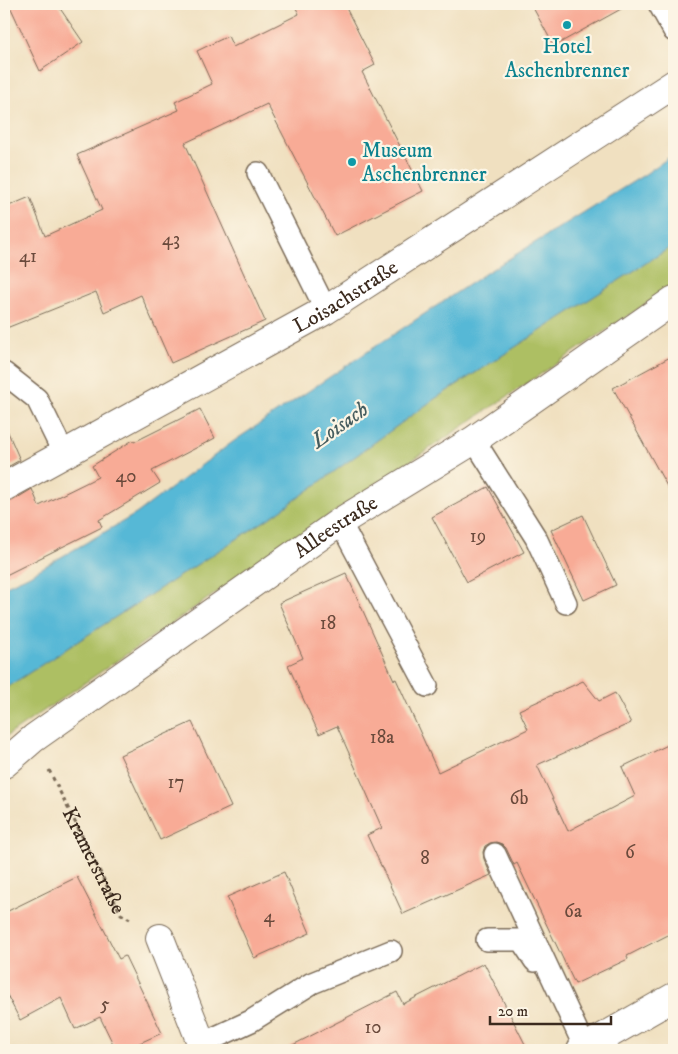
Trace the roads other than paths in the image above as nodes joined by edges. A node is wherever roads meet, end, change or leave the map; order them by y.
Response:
1 (659, 4) edge
2 (674, 31) edge
3 (674, 84) edge
4 (258, 173) dead end
5 (674, 300) edge
6 (326, 310) junction
7 (4, 373) edge
8 (474, 440) junction
9 (64, 454) junction
10 (4, 487) edge
11 (340, 522) junction
12 (566, 603) dead end
13 (427, 686) dead end
14 (4, 764) edge
15 (495, 854) dead end
16 (160, 938) road end
17 (487, 940) dead end
18 (391, 951) dead end
19 (674, 997) edge
20 (202, 1047) edge
21 (583, 1049) edge

1 - 2 lane
3 - 6 street, Loisachstraße
4 - 6 lane
5 - 8 street, Alleestraße
6 - 9 street, Loisachstraße
7 - 9 lane
8 - 11 street, Alleestraße
8 - 12 lane
9 - 10 street, Loisachstraße
11 - 13 lane
11 - 14 street, Alleestraße
15 - 21 lane
16 - 20 street
17 - 21 lane
18 - 20 lane
19 - 21 street

